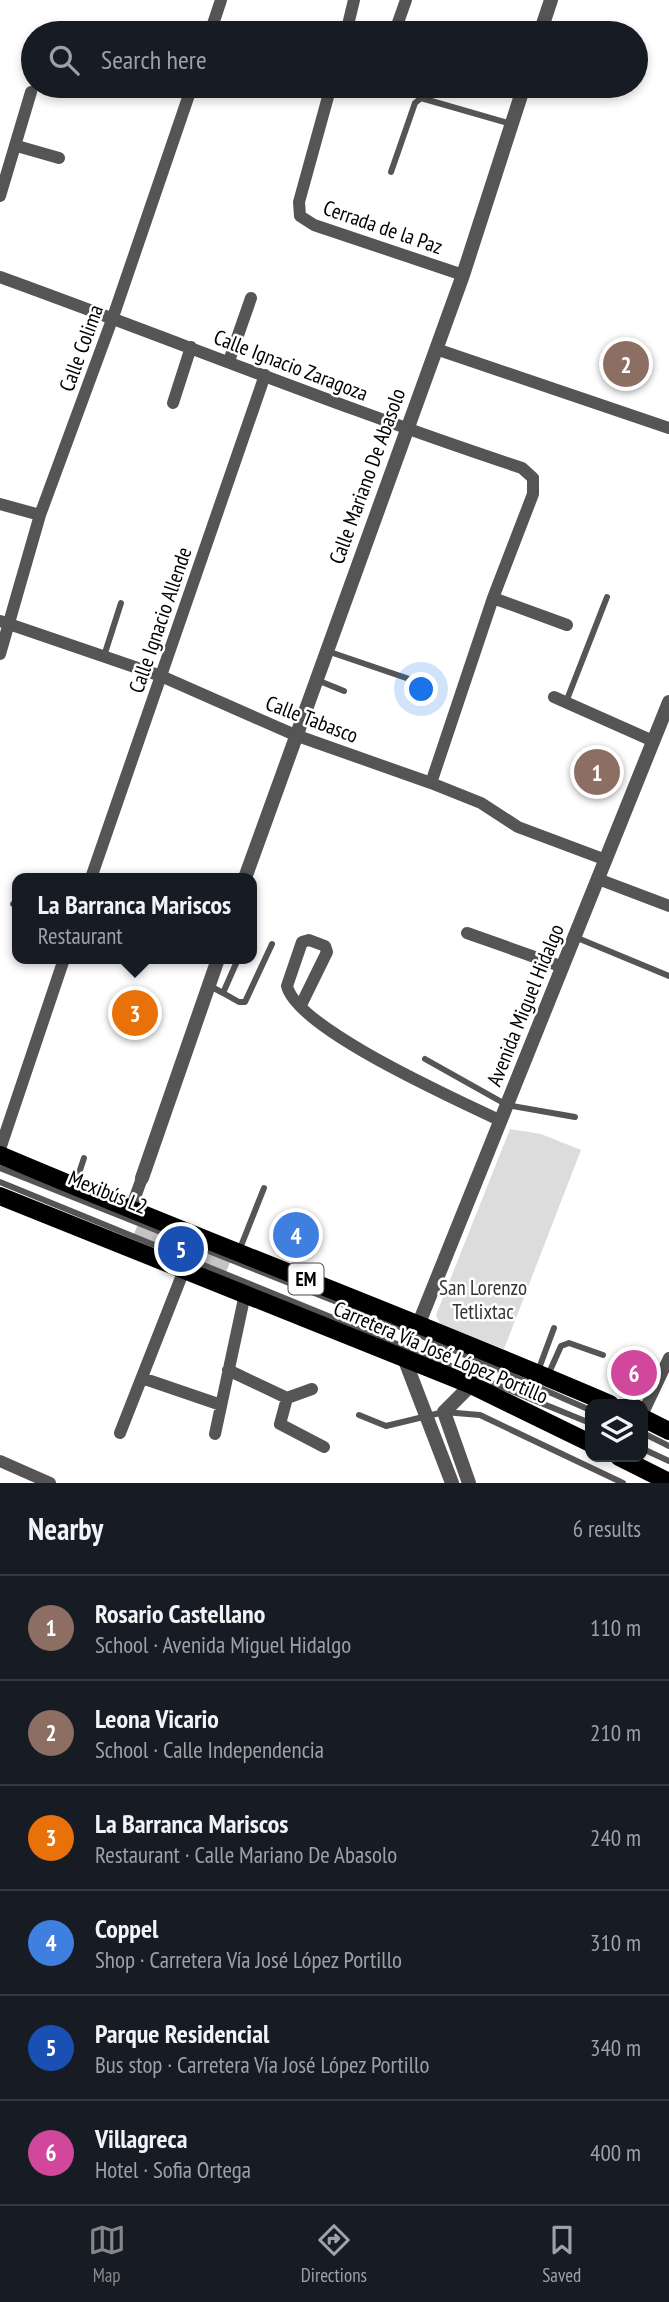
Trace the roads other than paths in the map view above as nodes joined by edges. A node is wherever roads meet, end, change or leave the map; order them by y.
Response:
1 (221, 0) edge
2 (354, 0) edge
3 (406, 0) edge
4 (551, 0) edge
5 (214, 21) edge
6 (349, 21) edge
7 (399, 21) edge
8 (544, 21) edge
9 (29, 98) edge
10 (188, 98) edge
11 (328, 98) edge
12 (520, 98) edge
13 (511, 124) junction
14 (17, 146) junction
15 (59, 158) dead end
16 (391, 172) dead end
17 (0, 196) edge
18 (463, 275) junction
19 (0, 277) edge
20 (251, 298) dead end
21 (113, 317) junction
22 (191, 347) junction
23 (436, 349) junction
24 (229, 361) junction
25 (265, 375) junction
26 (173, 403) dead end
27 (669, 428) edge
28 (405, 430) junction
29 (0, 504) edge
30 (40, 514) junction
31 (607, 597) dead end
32 (493, 598) junction
33 (121, 603) dead end
34 (4, 622) edge
35 (567, 625) dead end
36 (326, 651) junction
37 (0, 653) edge
38 (104, 656) junction
39 (161, 676) junction
40 (315, 680) junction
41 (418, 682) dead end
42 (344, 691) dead end
43 (560, 700) joint
44 (669, 702) edge
45 (295, 735) junction
46 (653, 741) junction
47 (431, 783) junction
48 (606, 860) junction
49 (93, 873) edge
50 (247, 873) edge
51 (598, 880) junction
52 (669, 906) edge
53 (467, 933) dead end
54 (575, 937) junction
55 (272, 944) dead end
56 (59, 964) edge
57 (216, 964) edge
58 (236, 964) edge
59 (563, 967) junction
60 (669, 976) edge
61 (208, 985) junction
62 (223, 993) junction
63 (301, 1006) junction
64 (425, 1059) dead end
65 (507, 1105) junction
66 (575, 1117) dead end
67 (501, 1121) junction
68 (0, 1149) edge
69 (0, 1155) edge
70 (84, 1158) dead end
71 (0, 1168) edge
72 (142, 1178) joint
73 (0, 1182) edge
74 (74, 1186) junction
75 (264, 1188) dead end
76 (0, 1196) edge
77 (130, 1211) junction
78 (238, 1252) junction
79 (184, 1270) junction
80 (245, 1294) junction
81 (419, 1323) junction
82 (554, 1328) dead end
83 (603, 1355) dead end
84 (404, 1358) junction
85 (669, 1358) edge
86 (228, 1370) junction
87 (542, 1375) junction
88 (142, 1378) junction
89 (471, 1385) junction
90 (312, 1389) dead end
91 (287, 1398) junction
92 (598, 1399) edge
93 (221, 1405) junction
94 (648, 1405) edge
95 (585, 1408) edge
96 (444, 1412) junction
97 (359, 1415) dead end
98 (428, 1415) junction
99 (648, 1419) edge
100 (585, 1421) edge
101 (669, 1431) edge
102 (120, 1433) dead end
103 (215, 1434) dead end
104 (648, 1436) edge
105 (585, 1441) edge
106 (669, 1446) edge
107 (324, 1447) dead end
108 (648, 1450) edge
109 (0, 1461) edge
110 (669, 1461) edge
111 (629, 1462) edge
112 (669, 1482) edge
113 (50, 1483) edge
114 (452, 1483) edge
115 (469, 1483) edge
116 (623, 1483) edge

1 - 5 street
2 - 6 street
3 - 7 street
4 - 8 street
9 - 14 street
10 - 21 street, Calle Colima
11 - 18 street, Cerrada de la Paz
12 - 13 street, Calle Mariano De Abasolo
13 - 16 lane
13 - 18 street, Calle Mariano De Abasolo
14 - 15 street
14 - 17 street
18 - 23 street, Calle Mariano De Abasolo
19 - 21 street, Calle Ignacio Zaragoza
20 - 24 street
21 - 22 street, Calle Ignacio Zaragoza
21 - 30 street, Calle Colima
22 - 24 street, Calle Ignacio Zaragoza
22 - 26 street
23 - 27 street
23 - 28 street, Calle Mariano De Abasolo
24 - 25 street, Calle Ignacio Zaragoza
25 - 28 street, Calle Ignacio Zaragoza
25 - 39 street, Calle Ignacio Allende
28 - 32 street, Calle Ignacio Zaragoza
28 - 36 street, Calle Mariano De Abasolo
29 - 30 street
30 - 34 street, Calle Colima
31 - 43 lane
32 - 35 street
32 - 47 street
33 - 38 lane
34 - 37 street, Calle Colima
34 - 38 street, Calle Tabasco
36 - 40 street, Calle Mariano De Abasolo
36 - 41 lane
38 - 39 street, Calle Tabasco
39 - 45 street, Calle Tabasco
39 - 49 street, Calle Ignacio Allende
40 - 42 lane
40 - 45 street, Calle Mariano De Abasolo
43 - 46 street
44 - 46 street, Avenida Miguel Hidalgo
45 - 47 street, Calle Tabasco
45 - 50 street, Calle Mariano De Abasolo
46 - 48 street, Avenida Miguel Hidalgo
47 - 48 street, Calle Tabasco
48 - 51 street, Avenida Miguel Hidalgo
51 - 52 street
51 - 54 street, Avenida Miguel Hidalgo
53 - 59 street
54 - 59 street, Avenida Miguel Hidalgo
54 - 60 lane
55 - 62 lane
56 - 68 street
57 - 61 street
58 - 62 lane
59 - 65 street, Avenida Miguel Hidalgo
61 - 62 lane
61 - 72 street
63 - 63 street
63 - 67 street
64 - 65 lane
65 - 66 lane
65 - 67 street, Avenida Miguel Hidalgo
67 - 81 street, Avenida Miguel Hidalgo
69 - 74 main road, Carretera Vía José López Portillo / EM
70 - 74 lane
71 - 95 lane, Mexibús L2
72 - 77 street
73 - 100 lane, Mexibús L2
74 - 77 main road, Carretera Vía José López Portillo / EM
75 - 78 lane
76 - 79 main road, Carretera Vía José López Portillo / EM
77 - 78 main road, Carretera Vía José López Portillo / EM
78 - 81 main road, Carretera Vía José López Portillo / EM
79 - 80 main road, Carretera Vía José López Portillo / EM
79 - 88 street
80 - 84 main road, Carretera Vía José López Portillo / EM
80 - 86 street
81 - 87 main road, Carretera Vía José López Portillo / EM
82 - 87 lane
83 - 87 lane
84 - 89 main road, Carretera Vía José López Portillo / EM
84 - 98 street
85 - 94 street
86 - 91 street
86 - 93 street
87 - 92 main road, Carretera Vía José López Portillo / EM
88 - 93 street
88 - 102 street
89 - 96 street
89 - 105 main road, Carretera Vía José López Portillo / EM
90 - 91 street
91 - 107 street
93 - 103 street
96 - 98 lane
96 - 115 street
96 - 116 lane
97 - 98 lane
98 - 114 street
99 - 101 main road
104 - 106 lane
108 - 110 lane
109 - 113 street
111 - 112 main road

